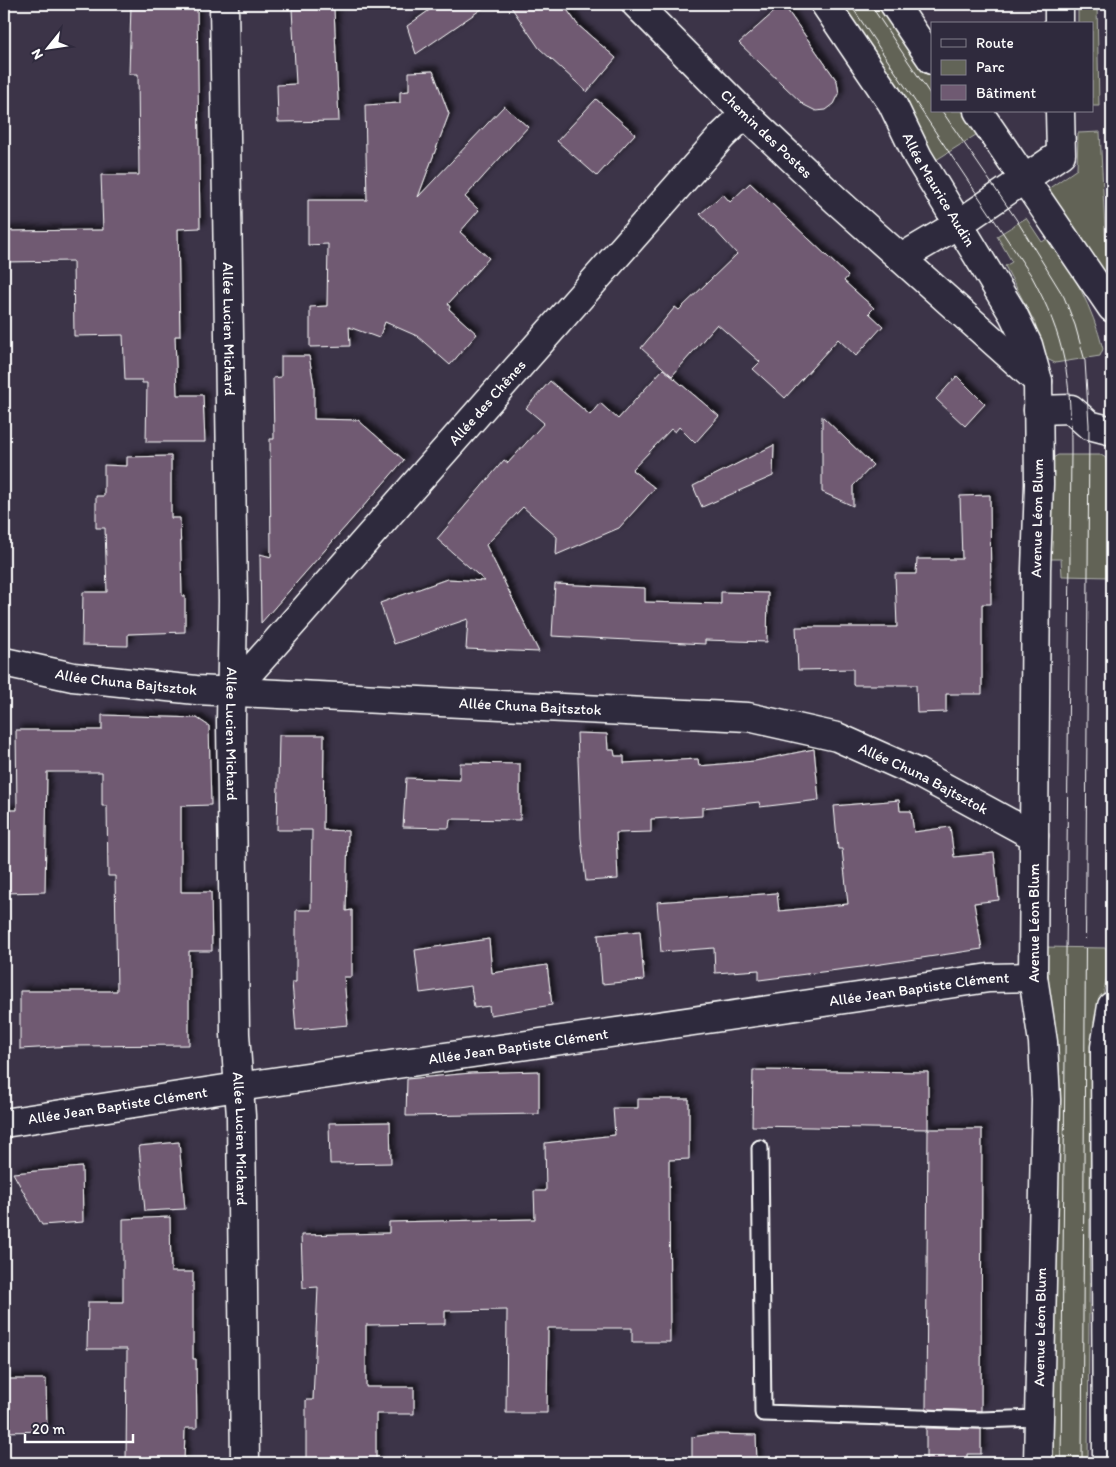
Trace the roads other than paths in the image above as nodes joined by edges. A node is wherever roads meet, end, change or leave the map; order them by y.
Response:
1 (224, 4) edge
2 (636, 4) edge
3 (825, 4) edge
4 (894, 4) edge
5 (1059, 4) edge
6 (1059, 22) edge
7 (931, 59) edge
8 (979, 112) edge
9 (1060, 112) edge
10 (745, 114) junction
11 (1023, 179) junction
12 (960, 223) junction
13 (901, 258) junction
14 (1112, 308) edge
15 (1038, 381) junction
16 (1038, 410) junction
17 (1112, 430) edge
18 (4, 662) edge
19 (232, 692) junction
20 (1034, 836) junction
21 (1033, 977) junction
22 (1112, 1006) edge
23 (238, 1086) junction
24 (4, 1123) edge
25 (760, 1148) dead end
26 (1038, 1418) junction
27 (245, 1463) edge
28 (1038, 1463) edge
29 (1106, 1463) edge

1 - 19 street, Allée Lucien Michard
2 - 10 street, Chemin des Postes
3 - 12 street, Allée Maurice Audin
4 - 7 street
5 - 6 street
8 - 11 street
9 - 11 street
10 - 13 street, Chemin des Postes
10 - 19 street, Allée des Chênes
11 - 12 street
11 - 14 street
12 - 13 street
12 - 15 street, Allée Maurice Audin
13 - 15 street, Chemin des Postes
15 - 16 street, Avenue Léon Blum
16 - 17 street
16 - 20 street, Avenue Léon Blum
18 - 19 street, Allée Chuna Bajtsztok
19 - 20 street, Allée Chuna Bajtsztok
19 - 23 street, Allée Lucien Michard
20 - 21 street, Avenue Léon Blum
21 - 23 street, Allée Jean Baptiste Clément
21 - 26 street, Avenue Léon Blum
22 - 29 street
23 - 24 street, Allée Jean Baptiste Clément
23 - 27 street, Allée Lucien Michard
25 - 26 lane
26 - 28 street, Avenue Léon Blum

